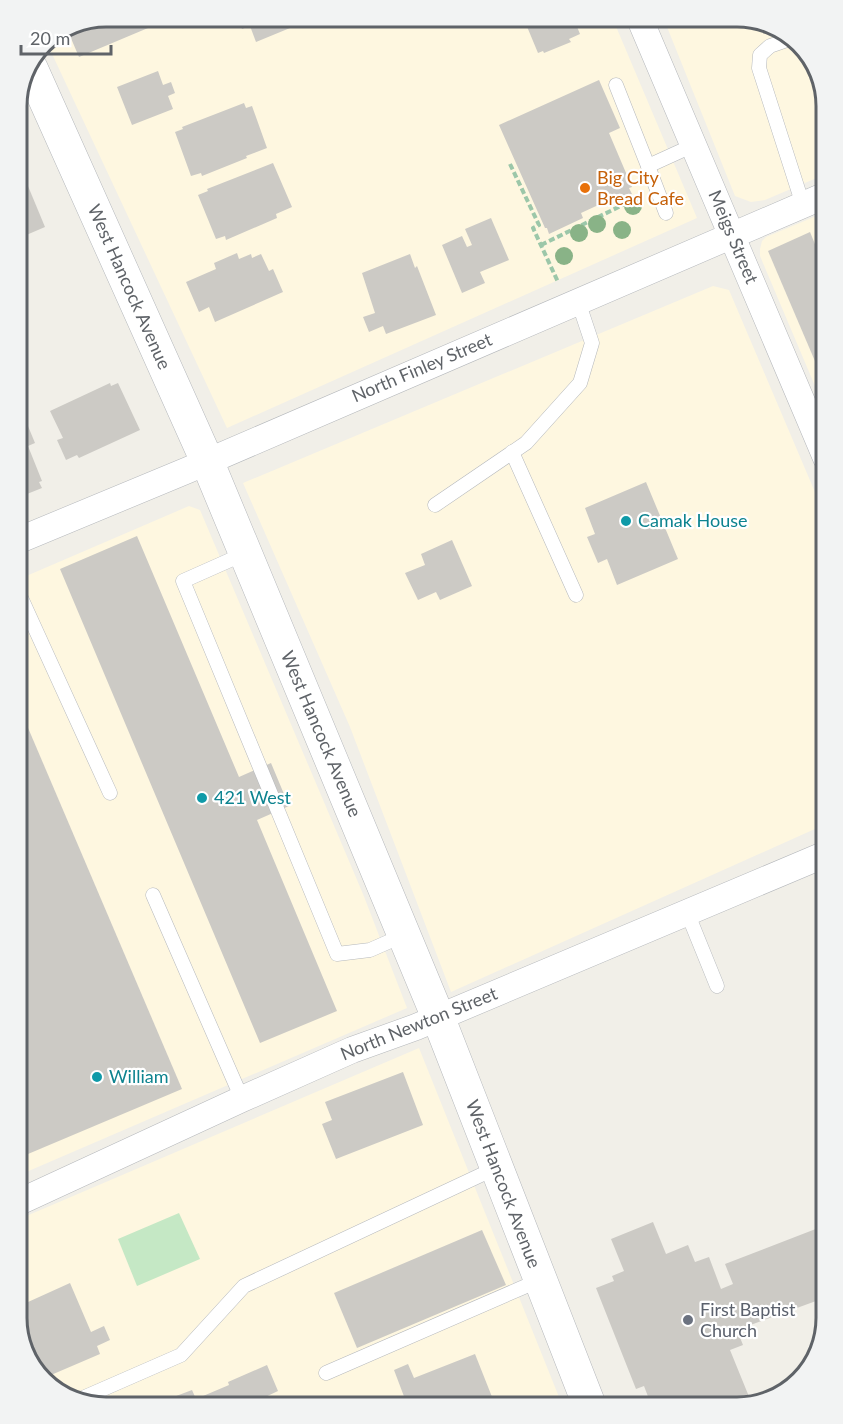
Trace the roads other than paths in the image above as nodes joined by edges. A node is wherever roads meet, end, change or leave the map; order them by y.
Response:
1 (643, 27) edge
2 (783, 42) edge
3 (34, 74) edge
4 (616, 85) dead end
5 (694, 145) junction
6 (648, 166) junction
7 (816, 199) edge
8 (803, 205) junction
9 (666, 213) dead end
10 (732, 234) junction
11 (574, 303) junction
12 (816, 434) edge
13 (512, 452) junction
14 (207, 461) junction
15 (435, 506) dead end
16 (27, 537) edge
17 (246, 553) junction
18 (576, 595) dead end
19 (27, 611) edge
20 (110, 793) dead end
21 (816, 858) edge
22 (153, 895) dead end
23 (687, 912) junction
24 (404, 935) junction
25 (717, 986) dead end
26 (438, 1017) junction
27 (242, 1098) junction
28 (498, 1167) junction
29 (27, 1198) edge
30 (540, 1281) junction
31 (326, 1373) dead end
32 (90, 1395) edge
33 (578, 1397) edge

1 - 5 street, Meigs Street
2 - 8 lane
3 - 14 street, West Hancock Avenue
4 - 6 lane
5 - 6 lane
5 - 10 street, Meigs Street
6 - 9 lane
7 - 8 street, North Finley Street
8 - 10 street, North Finley Street
10 - 11 street, North Finley Street
10 - 12 street, Meigs Street
11 - 13 lane
11 - 14 street, North Finley Street
13 - 15 lane
13 - 18 lane
14 - 16 street, North Finley Street
14 - 17 street, West Hancock Avenue
17 - 24 street, West Hancock Avenue
17 - 24 lane
19 - 20 lane
21 - 23 street, North Newton Street
22 - 27 lane
23 - 25 lane
23 - 26 street, North Newton Street
24 - 26 street, West Hancock Avenue
26 - 27 street, North Newton Street
26 - 28 street, West Hancock Avenue
27 - 29 street, North Newton Street
28 - 30 street, West Hancock Avenue
28 - 32 lane
30 - 31 lane
30 - 33 street, West Hancock Avenue

